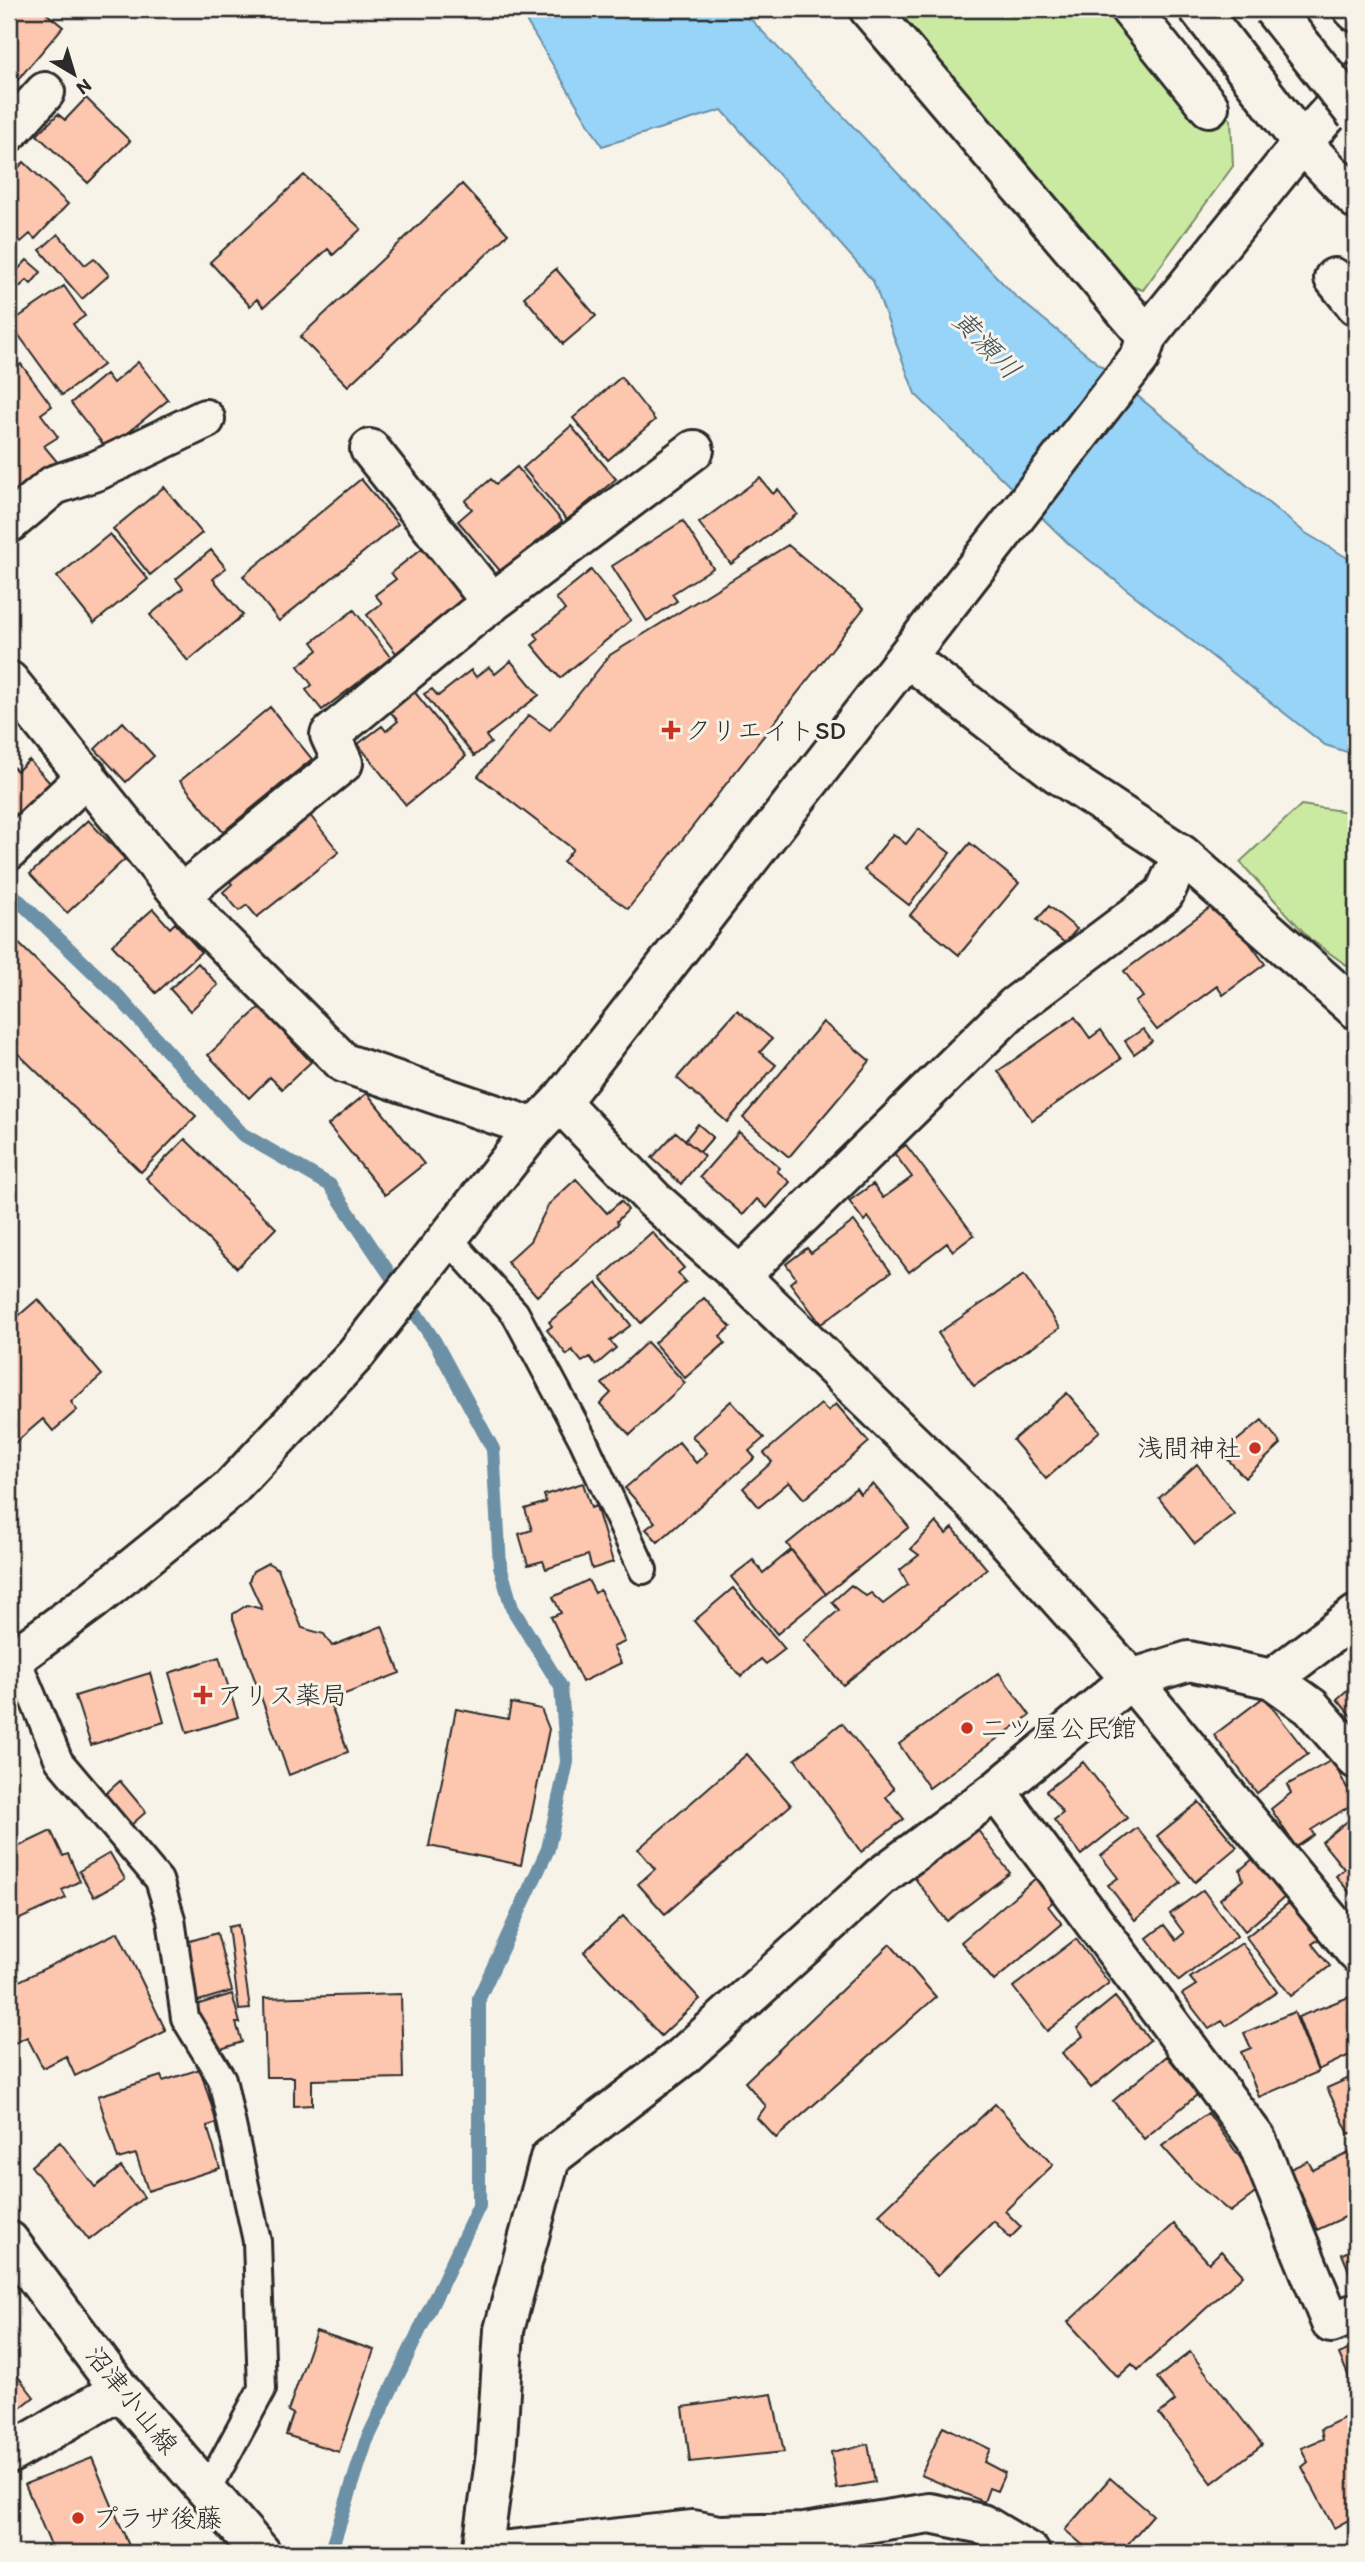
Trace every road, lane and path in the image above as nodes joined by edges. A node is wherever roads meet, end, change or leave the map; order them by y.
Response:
1 (869, 9) edge
2 (1130, 9) edge
3 (1199, 9) edge
4 (1273, 9) edge
5 (1356, 83) edge
6 (45, 92) dead end
7 (1209, 107) dead end
8 (1356, 114) edge
9 (10, 129) edge
10 (1302, 143) junction
11 (1356, 199) edge
12 (1144, 346) junction
13 (205, 419) dead end
14 (370, 449) dead end
15 (694, 450) dead end
16 (9, 523) edge
17 (492, 603) junction
18 (915, 649) junction
19 (9, 681) edge
20 (87, 776) junction
21 (12, 847) edge
22 (1182, 855) junction
23 (181, 894) junction
24 (1356, 1009) edge
25 (548, 1115) junction
26 (448, 1238) junction
27 (740, 1276) junction
28 (643, 1570) dead end
29 (1356, 1615) edge
30 (11, 1652) edge
31 (1131, 1679) junction
32 (1272, 1679) junction
33 (1356, 1759) edge
34 (996, 1791) junction
35 (1356, 1952) edge
36 (9, 2241) edge
37 (1356, 2313) edge
38 (120, 2390) junction
39 (9, 2454) edge
40 (207, 2491) junction
41 (720, 2544) edge
42 (261, 2553) edge
43 (482, 2553) edge
44 (1030, 2553) edge

1 - 12 main road
2 - 7 main road
3 - 10 main road
4 - 8 main road, bridge
5 - 10 main road
6 - 9 main road
10 - 11 main road
10 - 12 main road
12 - 18 main road
13 - 16 main road
14 - 17 main road
15 - 17 main road
17 - 23 main road
18 - 22 main road
18 - 25 main road
19 - 20 main road
20 - 21 main road
20 - 23 main road
22 - 24 main road
22 - 27 main road
23 - 25 main road
25 - 26 main road
25 - 27 main road
26 - 28 lane
26 - 30 main road
27 - 31 main road
29 - 32 main road
30 - 40 lane
31 - 32 main road
31 - 34 main road
31 - 35 main road
32 - 33 main road
34 - 37 main road
34 - 43 main road
36 - 38 main road, 沼津小山線
38 - 39 main road
38 - 40 main road, 沼津小山線
40 - 42 main road, 沼津小山線
41 - 43 main road
41 - 44 main road

